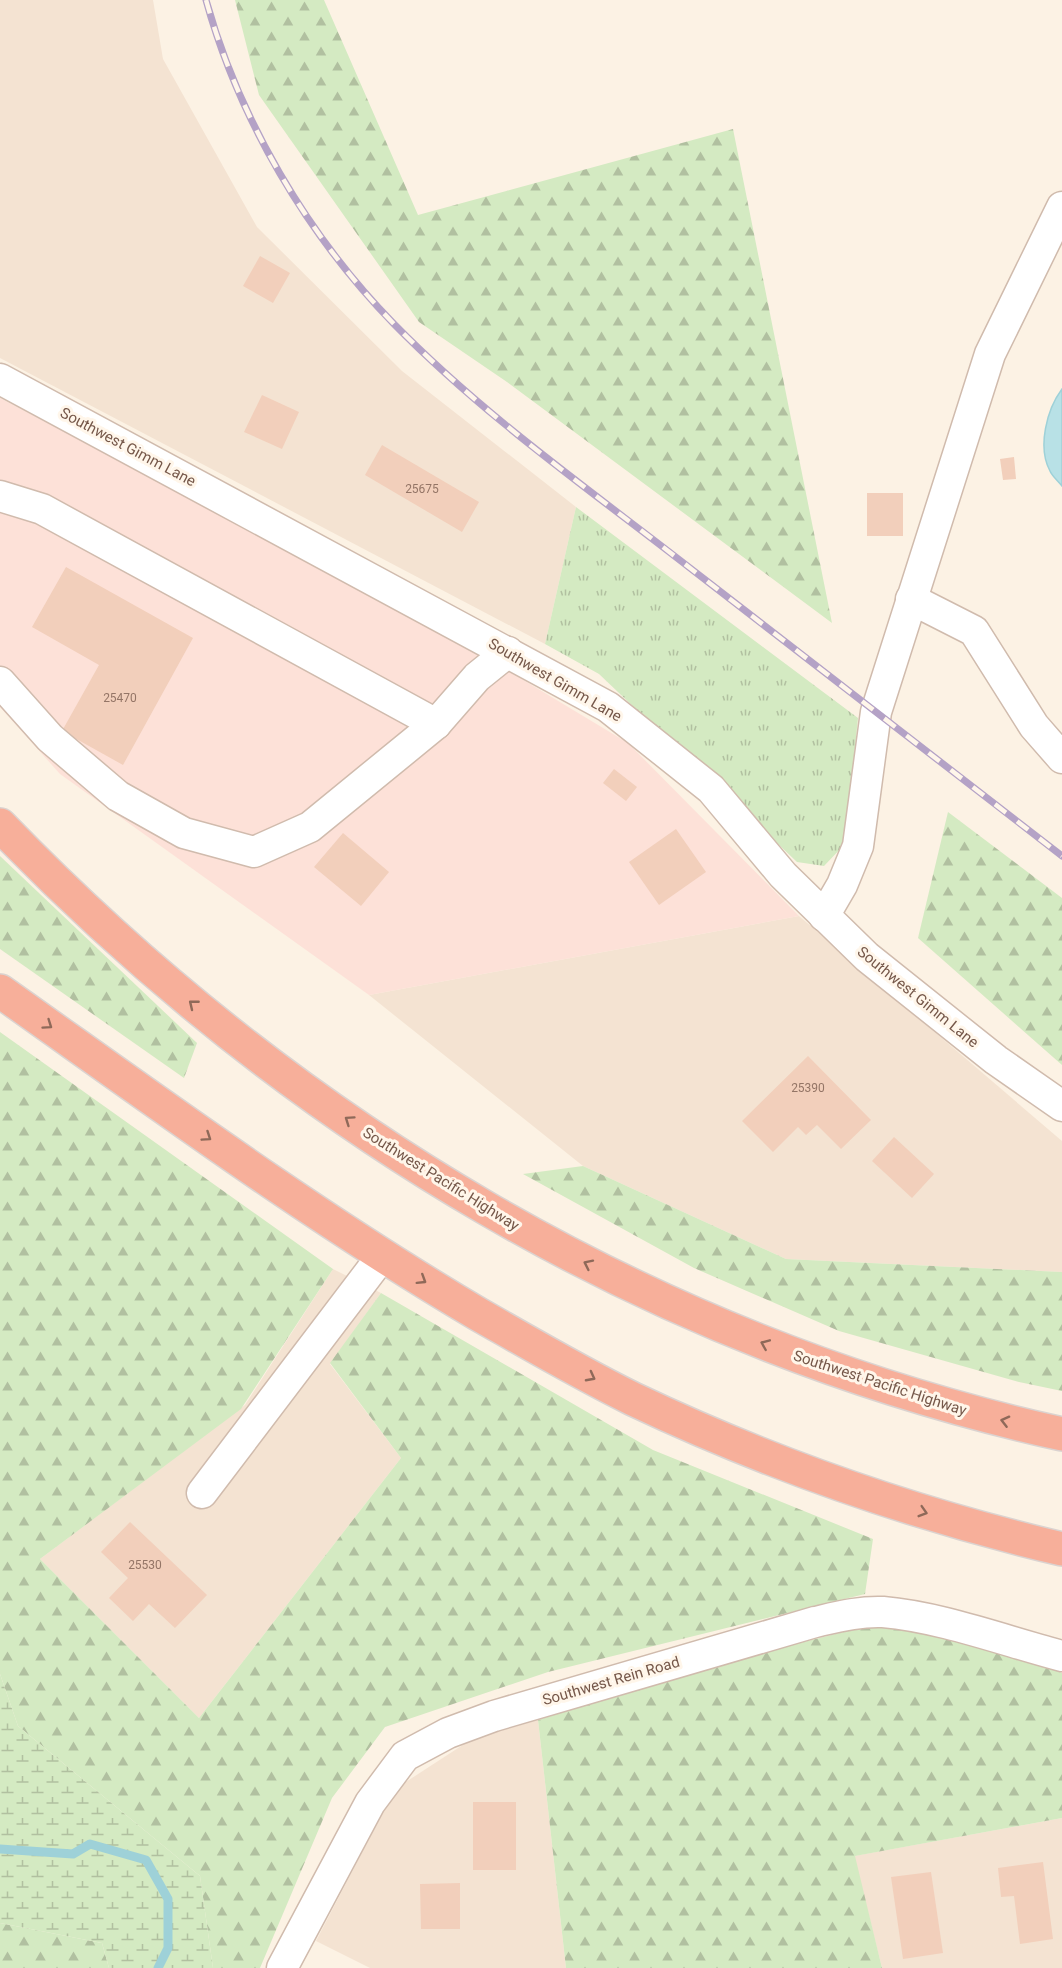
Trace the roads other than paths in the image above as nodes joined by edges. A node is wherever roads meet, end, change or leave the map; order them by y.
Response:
1 (1062, 207) edge
2 (0, 379) edge
3 (0, 496) edge
4 (911, 599) junction
5 (508, 652) junction
6 (0, 682) edge
7 (436, 724) junction
8 (1062, 758) edge
9 (0, 825) edge
10 (824, 916) junction
11 (0, 991) edge
12 (1062, 1106) edge
13 (382, 1256) junction
14 (1062, 1434) edge
15 (202, 1493) dead end
16 (1062, 1549) edge
17 (1062, 1656) edge
18 (290, 1966) edge

1 - 4 street
2 - 5 street, Southwest Gimm Lane
3 - 7 street
4 - 8 street
4 - 10 street
5 - 7 street
5 - 10 street, Southwest Gimm Lane
6 - 7 street
14 -> 9 highway, Southwest Pacific Highway
10 - 12 street, Southwest Gimm Lane
11 -> 13 highway
13 - 15 street
13 -> 16 highway
17 - 18 street, Southwest Rein Road

